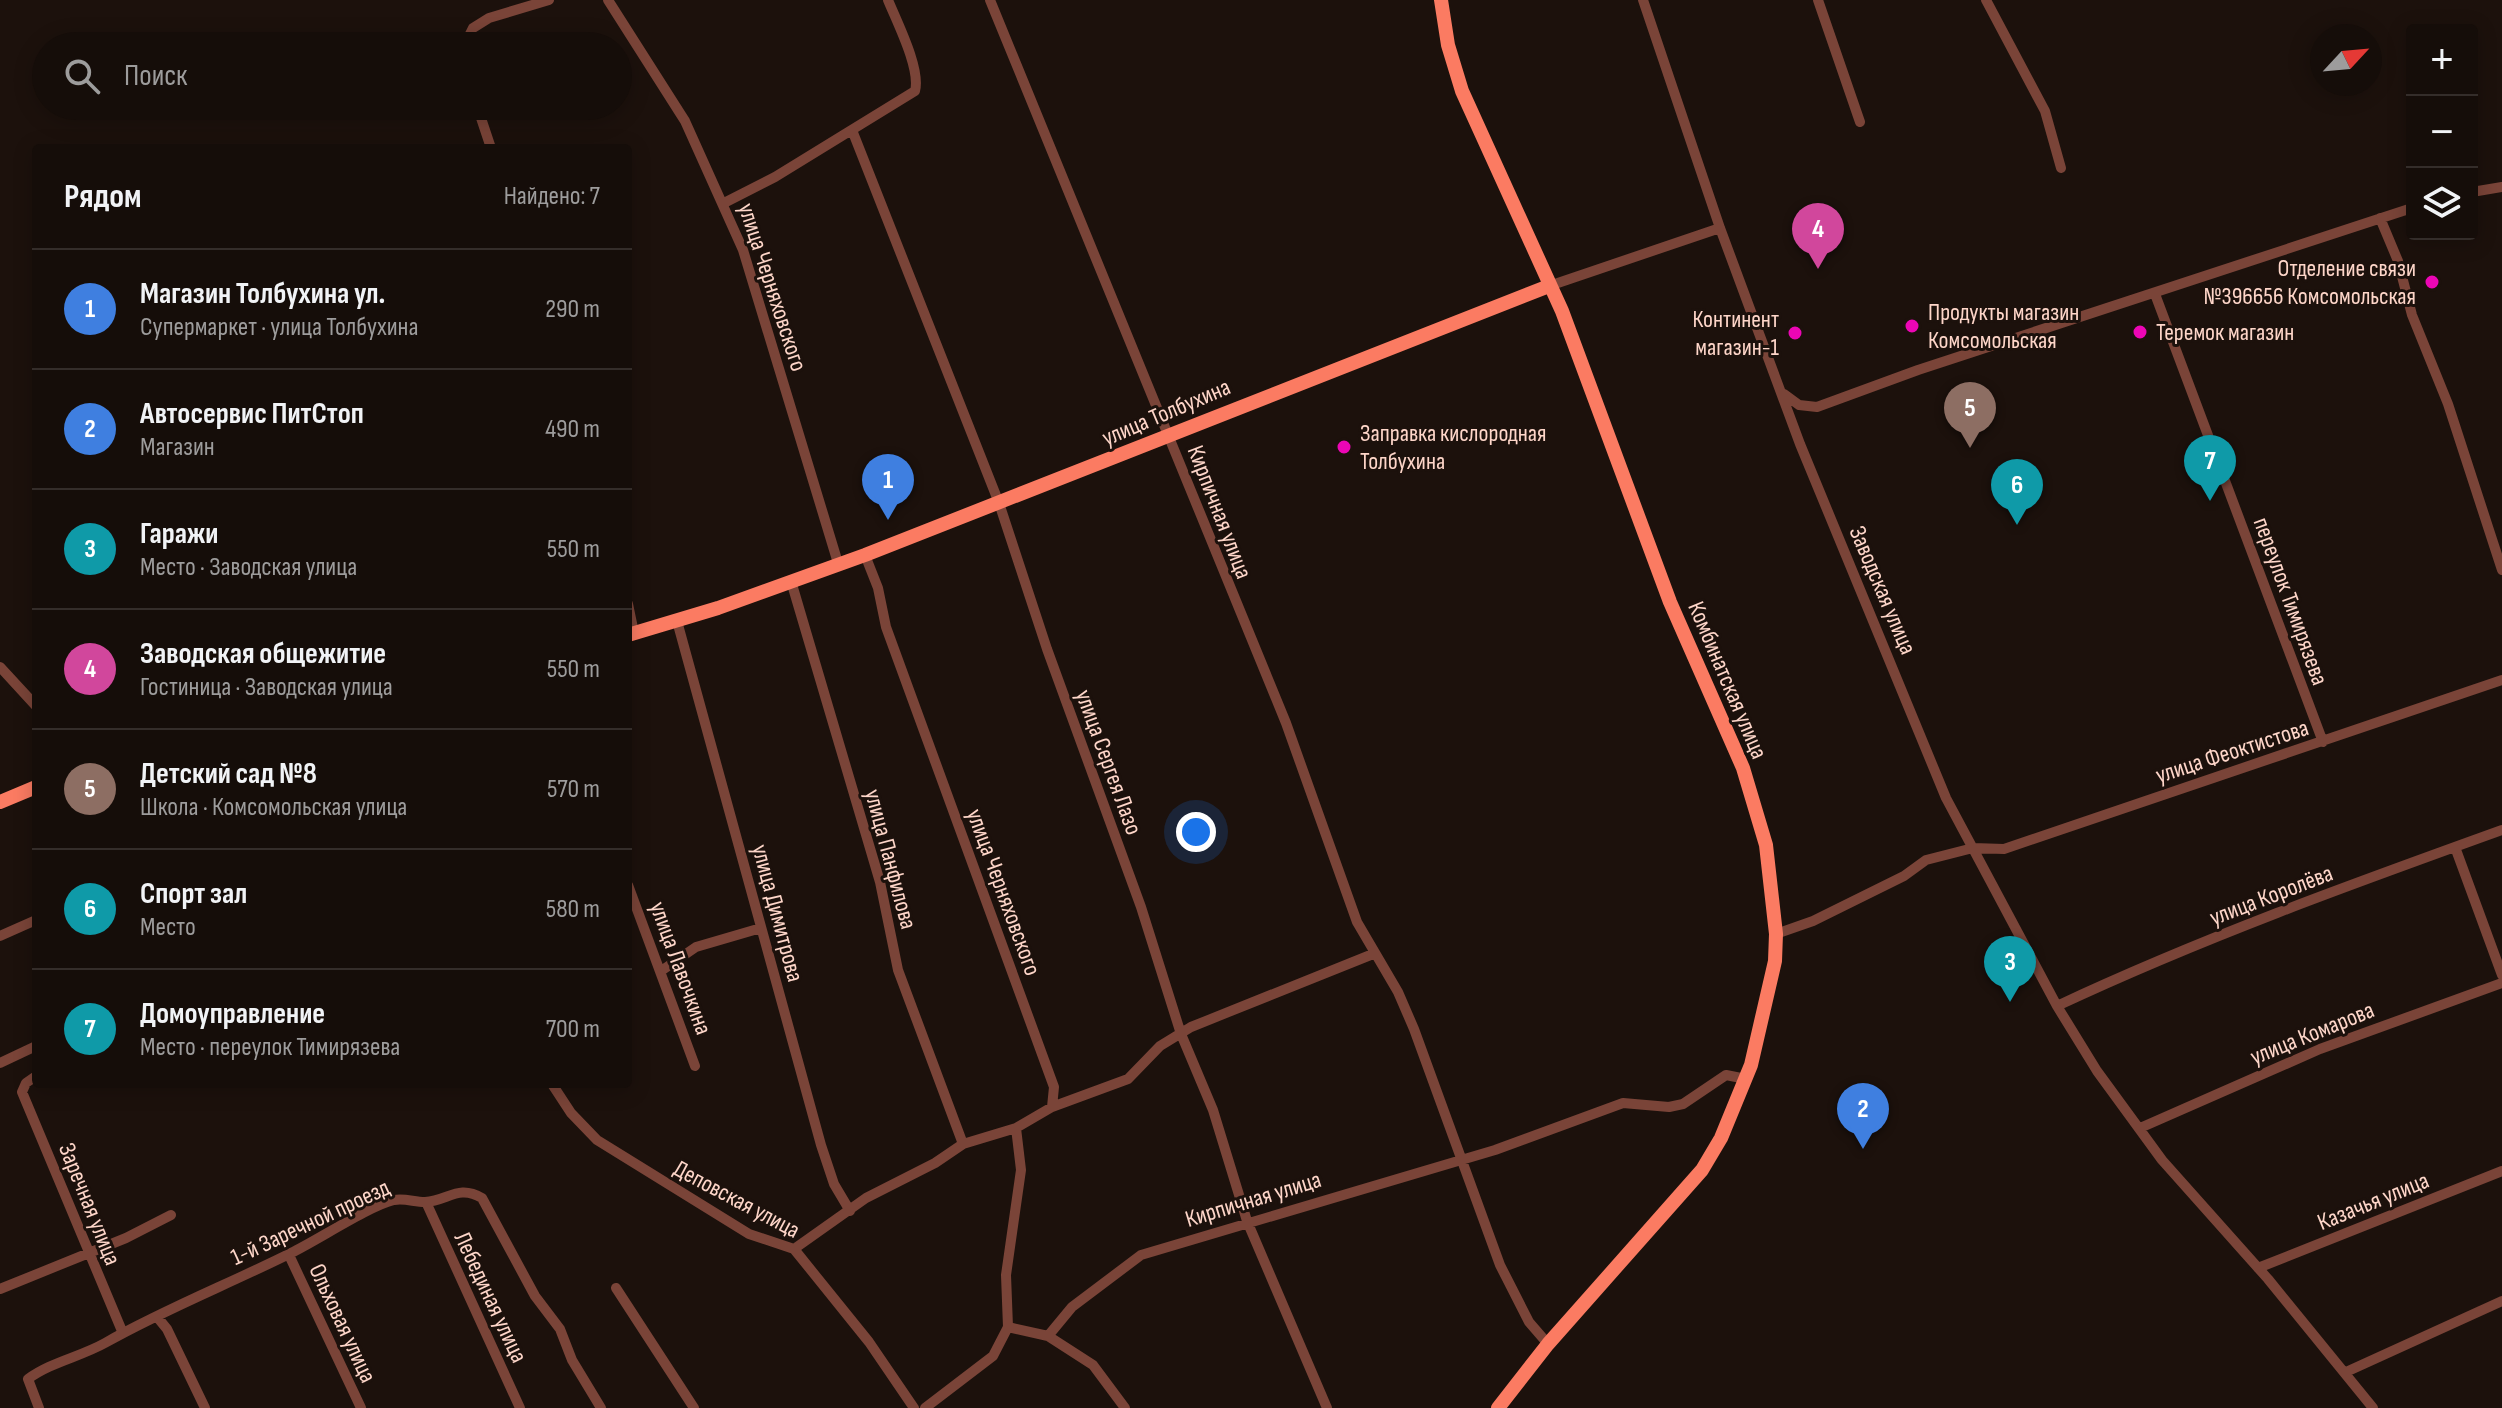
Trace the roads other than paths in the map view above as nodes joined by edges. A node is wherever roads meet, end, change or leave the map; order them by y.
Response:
1 (549, 0) edge
2 (608, 0) edge
3 (888, 0) edge
4 (990, 0) edge
5 (1441, 0) edge
6 (1643, 0) edge
7 (1818, 0) edge
8 (1986, 0) edge
9 (471, 32) edge
10 (628, 32) edge
11 (632, 38) edge
12 (482, 120) edge
13 (1860, 122) dead end
14 (852, 130) junction
15 (490, 144) edge
16 (2061, 168) dead end
17 (2502, 187) edge
18 (2478, 191) edge
19 (724, 203) junction
20 (2406, 210) edge
21 (2380, 218) junction
22 (1720, 228) junction
23 (1549, 286) junction
24 (2155, 294) junction
25 (1784, 394) junction
26 (1169, 436) junction
27 (999, 503) junction
28 (865, 555) junction
29 (838, 563) junction
30 (2502, 570) edge
31 (791, 581) junction
32 (677, 621) junction
33 (632, 634) edge
34 (0, 667) edge
35 (2502, 680) edge
36 (32, 702) edge
37 (2323, 742) junction
38 (32, 789) edge
39 (0, 802) edge
40 (2502, 830) edge
41 (2455, 847) junction
42 (1973, 848) junction
43 (632, 895) edge
44 (32, 922) edge
45 (761, 928) junction
46 (1776, 934) junction
47 (0, 936) edge
48 (1373, 954) junction
49 (661, 971) junction
50 (2502, 975) edge
51 (2502, 983) edge
52 (2057, 1006) junction
53 (1181, 1034) junction
54 (32, 1048) edge
55 (0, 1063) edge
56 (695, 1066) dead end
57 (32, 1079) edge
58 (1746, 1079) junction
59 (555, 1088) edge
60 (1052, 1107) junction
61 (1016, 1128) junction
62 (2140, 1128) junction
63 (963, 1144) junction
64 (1461, 1158) junction
65 (2502, 1171) edge
66 (426, 1202) junction
67 (850, 1211) junction
68 (171, 1215) dead end
69 (1247, 1221) junction
70 (794, 1249) junction
71 (86, 1252) junction
72 (289, 1255) junction
73 (2258, 1268) junction
74 (616, 1288) dead end
75 (0, 1289) edge
76 (2502, 1301) edge
77 (158, 1318) junction
78 (1008, 1327) junction
79 (122, 1331) junction
80 (1048, 1336) junction
81 (1548, 1344) junction
82 (2346, 1372) junction
83 (39, 1408) edge
84 (205, 1408) edge
85 (361, 1408) edge
86 (520, 1408) edge
87 (601, 1408) edge
88 (694, 1408) edge
89 (914, 1408) edge
90 (925, 1408) edge
91 (1125, 1408) edge
92 (1327, 1408) edge
93 (1498, 1408) edge
94 (2373, 1408) edge

1 - 9 street
2 - 10 street, улица Черняховского
3 - 14 street
4 - 26 street, Кирпичная улица
5 - 23 main road, Комбинатская улица
6 - 22 street, Заводская улица
7 - 13 street
8 - 16 street
11 - 19 street, улица Черняховского
12 - 15 street
14 - 19 street
14 - 27 street, улица Сергея Лазо
17 - 18 street
19 - 29 street, улица Черняховского
20 - 21 street
21 - 24 street
21 - 30 street
22 - 23 street, улица Толбухина
22 - 25 street, Заводская улица
23 - 26 main road, улица Толбухина
23 - 46 main road, Комбинатская улица
24 - 25 street
24 - 37 street, переулок Тимирязева
25 - 42 street, Заводская улица
26 - 27 main road, улица Толбухина
26 - 48 street, Кирпичная улица
27 - 28 main road, улица Толбухина
27 - 53 street, улица Сергея Лазо
28 - 29 main road, улица Толбухина
28 - 60 street, улица Черняховского
29 - 31 main road, улица Толбухина
31 - 32 main road, улица Толбухина
31 - 63 street, улица Панфилова
32 - 33 main road, улица Толбухина
32 - 45 street, улица Димитрова
34 - 36 street
35 - 37 street, улица Феоктистова
37 - 42 street, улица Феоктистова
38 - 39 main road
40 - 41 street, улица Королёва
41 - 50 street
41 - 52 street, улица Королёва
42 - 46 street, улица Феоктистова
42 - 52 street, Заводская улица
43 - 49 street, улица Лавочкина
44 - 47 street
45 - 49 street
45 - 67 street, улица Димитрова
46 - 58 main road, Комбинатская улица
48 - 53 street
48 - 64 street, Кирпичная улица
49 - 56 street, улица Лавочкина
51 - 62 street, улица Комарова
52 - 62 street, Заводская улица
53 - 60 street
53 - 69 street, улица Сергея Лазо
54 - 55 street
57 - 71 street, Заречная улица
58 - 64 street, Кирпичная улица
58 - 81 main road, Комбинатская улица
59 - 70 street, Деповская улица
60 - 61 street
61 - 63 street
61 - 78 street
62 - 73 street, Заводская улица
63 - 67 street
64 - 69 street, Кирпичная улица
64 - 81 street
65 - 73 street, Казачья улица
66 - 72 street, 1-й Заречной проезд
66 - 86 street, Лебединая улица
66 - 87 street, 1-й Заречной проезд
67 - 70 street
68 - 71 street
69 - 80 street, Кирпичная улица
69 - 92 street, улица Сергея Лазо
70 - 89 street, Деповская улица
71 - 75 street
71 - 79 street, Заречная улица
72 - 77 street, 1-й Заречной проезд
72 - 85 street, Ольховая улица
73 - 82 street, Заводская улица
74 - 88 street
76 - 82 street
77 - 79 street, 1-й Заречной проезд
77 - 84 street
78 - 80 street
78 - 90 street
79 - 83 street, 1-й Заречной проезд
80 - 91 street
81 - 93 main road, Комбинатская улица
82 - 94 street, Заводская улица

